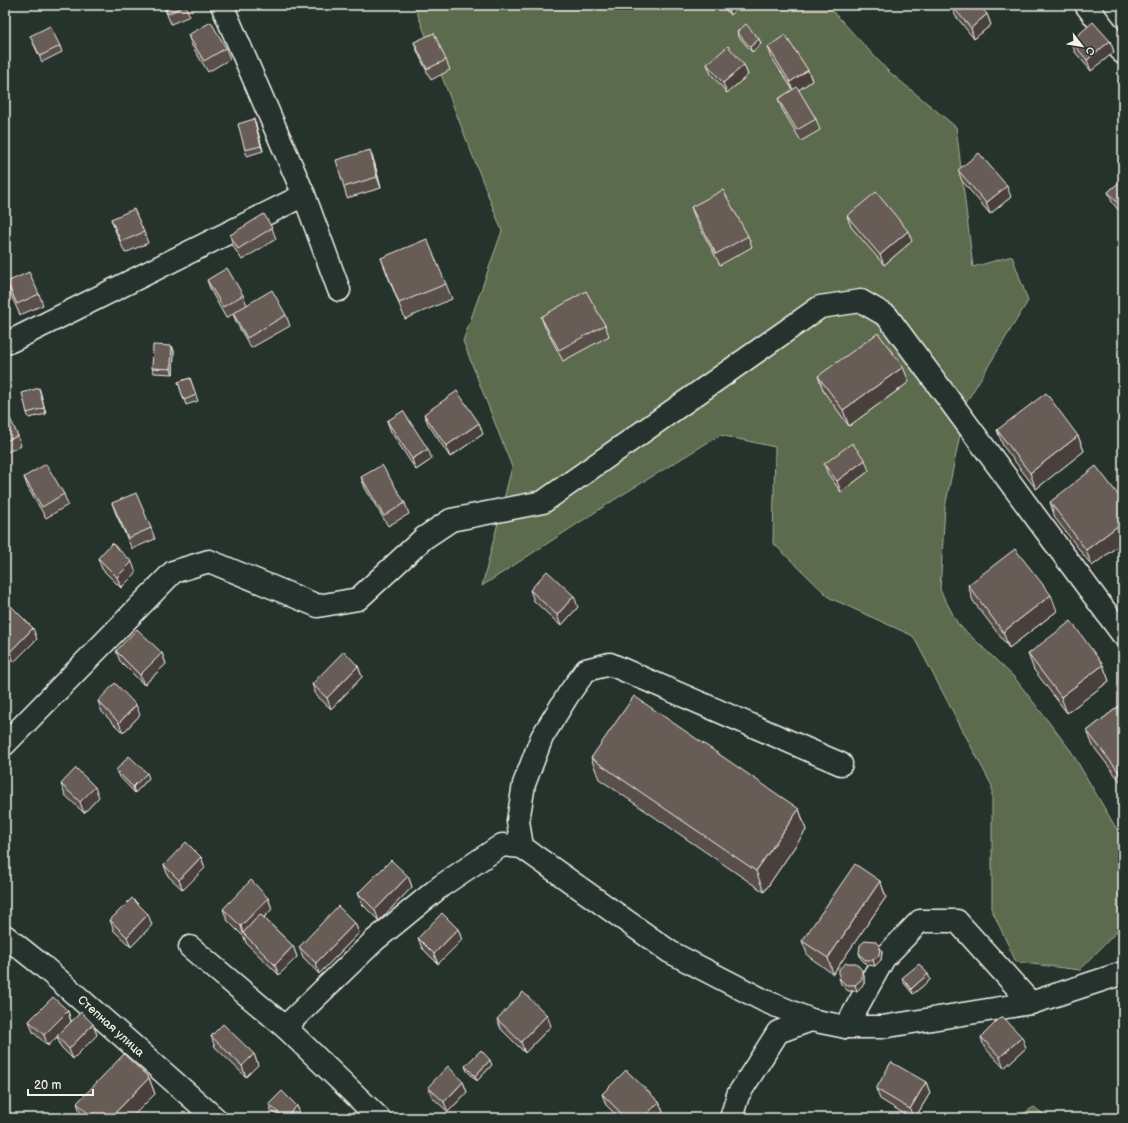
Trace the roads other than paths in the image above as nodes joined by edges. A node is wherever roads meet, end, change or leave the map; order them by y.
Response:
1 (222, 5) edge
2 (1086, 5) edge
3 (1123, 53) edge
4 (304, 195) junction
5 (339, 290) dead end
6 (5, 341) edge
7 (1123, 635) edge
8 (5, 744) edge
9 (841, 764) dead end
10 (522, 847) junction
11 (5, 936) edge
12 (190, 947) dead end
13 (1123, 972) edge
14 (1031, 1003) junction
15 (811, 1020) junction
16 (285, 1027) junction
17 (846, 1027) junction
18 (215, 1118) edge
19 (379, 1118) edge
20 (731, 1118) edge

1 - 4 street
2 - 3 street
4 - 5 street
4 - 6 street
7 - 8 street
9 - 10 street
10 - 15 street
10 - 16 street
11 - 18 street, Степная улица
12 - 16 street
13 - 14 street
14 - 17 street
14 - 17 street
15 - 17 street
15 - 20 street
16 - 19 street

